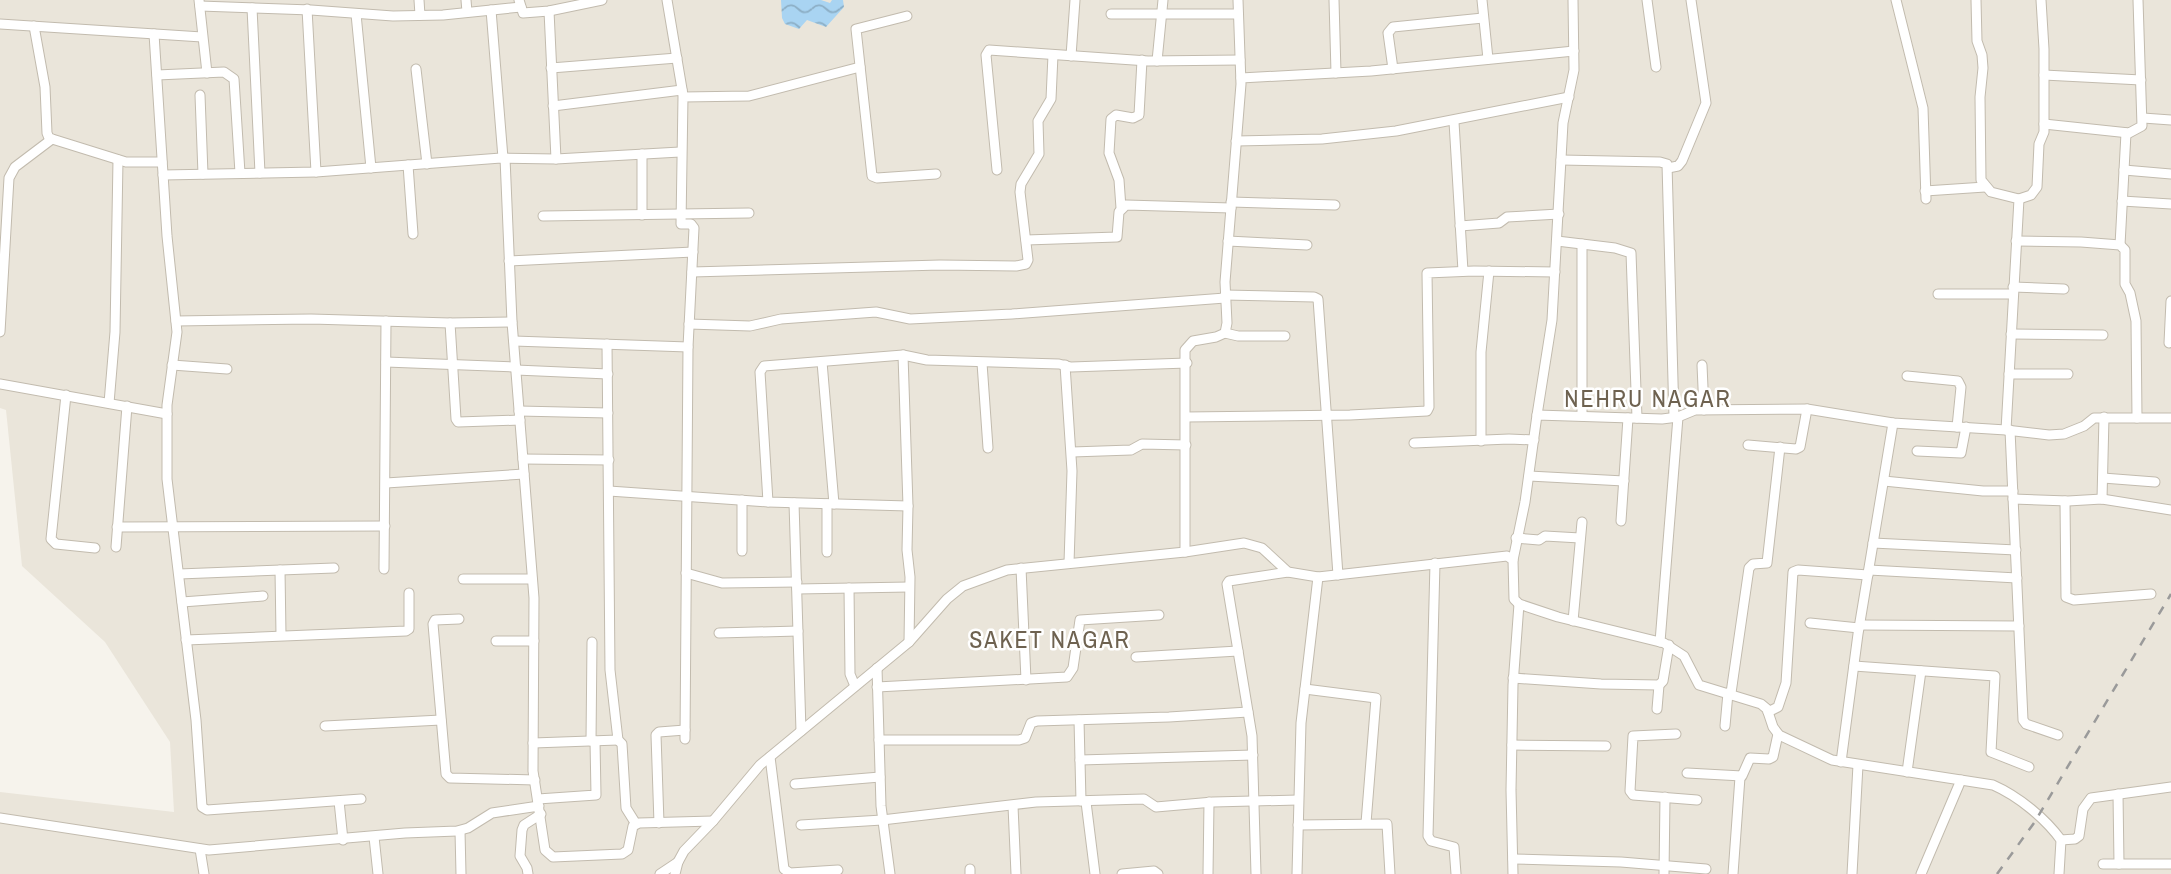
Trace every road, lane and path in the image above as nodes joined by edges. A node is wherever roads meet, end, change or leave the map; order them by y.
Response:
1 (419, 0) edge
2 (466, 0) edge
3 (602, 0) edge
4 (667, 0) edge
5 (1075, 0) edge
6 (1163, 0) edge
7 (1238, 0) edge
8 (1334, 0) edge
9 (1482, 0) edge
10 (1573, 0) edge
11 (1647, 0) edge
12 (1691, 0) edge
13 (1896, 0) edge
14 (1976, 0) edge
15 (2040, 0) edge
16 (2137, 0) edge
17 (200, 3) edge
18 (520, 4) edge
19 (563, 4) edge
20 (247, 5) edge
21 (312, 6) edge
22 (491, 10) junction
23 (549, 11) junction
24 (467, 12) junction
25 (356, 14) junction
26 (1111, 14) dead end
27 (1162, 14) junction
28 (1238, 14) junction
29 (420, 15) junction
30 (907, 16) dead end
31 (1483, 18) junction
32 (0, 24) edge
33 (34, 26) junction
34 (154, 34) junction
35 (202, 37) junction
36 (1574, 51) junction
37 (1053, 54) junction
38 (1071, 56) junction
39 (677, 58) junction
40 (1488, 59) junction
41 (1142, 60) junction
42 (1240, 60) junction
43 (1157, 61) junction
44 (860, 67) junction
45 (1656, 67) dead end
46 (551, 68) junction
47 (416, 69) dead end
48 (1393, 69) junction
49 (207, 73) junction
50 (1336, 73) junction
51 (157, 75) junction
52 (2044, 75) junction
53 (1241, 78) junction
54 (2141, 80) junction
55 (200, 94) dead end
56 (682, 94) junction
57 (1569, 97) junction
58 (553, 106) junction
59 (2143, 118) junction
60 (2171, 120) edge
61 (1454, 122) junction
62 (2044, 124) junction
63 (2126, 133) junction
64 (52, 139) junction
65 (1236, 141) junction
66 (680, 152) junction
67 (642, 154) junction
68 (504, 158) junction
69 (556, 159) junction
70 (118, 160) junction
71 (1561, 160) junction
72 (162, 162) junction
73 (427, 164) junction
74 (408, 165) junction
75 (371, 168) junction
76 (1668, 168) junction
77 (997, 170) dead end
78 (2124, 170) junction
79 (316, 172) junction
80 (240, 173) junction
81 (260, 173) junction
82 (203, 174) junction
83 (936, 174) dead end
84 (2171, 174) edge
85 (163, 175) junction
86 (1985, 187) junction
87 (2019, 199) junction
88 (2123, 201) junction
89 (2171, 204) edge
90 (1231, 205) junction
91 (1335, 205) dead end
92 (1121, 208) junction
93 (4, 210) edge
94 (749, 213) dead end
95 (681, 214) junction
96 (642, 215) junction
97 (1559, 215) junction
98 (543, 216) dead end
99 (1460, 226) junction
100 (413, 234) dead end
101 (1026, 240) junction
102 (1228, 241) junction
103 (1557, 241) junction
104 (2017, 241) junction
105 (1582, 244) junction
106 (1307, 245) dead end
107 (2120, 245) junction
108 (693, 252) junction
109 (509, 261) junction
110 (1463, 271) junction
111 (1489, 271) junction
112 (692, 272) junction
113 (1555, 272) junction
114 (2064, 289) dead end
115 (2013, 291) junction
116 (1938, 294) dead end
117 (1225, 296) junction
118 (2171, 301) edge
119 (176, 321) junction
120 (386, 321) junction
121 (512, 321) junction
122 (450, 323) junction
123 (689, 324) junction
124 (0, 332) edge
125 (1225, 333) junction
126 (2011, 334) junction
127 (2103, 335) dead end
128 (1285, 336) dead end
129 (514, 341) junction
130 (2169, 343) dead end
131 (607, 344) junction
132 (688, 346) junction
133 (904, 355) junction
134 (386, 362) junction
135 (822, 362) junction
136 (982, 363) junction
137 (1187, 363) junction
138 (172, 365) junction
139 (452, 365) junction
140 (1065, 365) junction
141 (1702, 365) dead end
142 (227, 369) dead end
143 (516, 369) junction
144 (608, 374) junction
145 (2009, 374) junction
146 (2068, 374) dead end
147 (1907, 376) dead end
148 (0, 384) edge
149 (66, 395) junction
150 (109, 403) junction
151 (127, 406) junction
152 (1807, 409) junction
153 (1704, 410) junction
154 (608, 413) junction
155 (167, 414) junction
156 (520, 415) junction
157 (1324, 415) junction
158 (1537, 415) junction
159 (1582, 416) junction
160 (1186, 417) junction
161 (1676, 417) junction
162 (2104, 417) junction
163 (1633, 418) junction
164 (2137, 418) junction
165 (2171, 418) edge
166 (1894, 423) junction
167 (1961, 427) junction
168 (2008, 430) junction
169 (1534, 440) junction
170 (1481, 441) junction
171 (1414, 443) dead end
172 (1748, 444) dead end
173 (1186, 445) junction
174 (1780, 447) junction
175 (988, 448) dead end
176 (1917, 451) dead end
177 (1072, 452) junction
178 (523, 459) junction
179 (609, 460) junction
180 (524, 474) junction
181 (1529, 476) junction
182 (2103, 478) junction
183 (1624, 481) junction
184 (1884, 481) junction
185 (2155, 482) dead end
186 (386, 483) junction
187 (609, 491) junction
188 (2013, 495) junction
189 (687, 496) junction
190 (2102, 499) junction
191 (741, 500) junction
192 (2065, 501) junction
193 (768, 502) junction
194 (794, 503) junction
195 (830, 504) junction
196 (908, 506) junction
197 (2171, 510) edge
198 (1582, 522) dead end
199 (1621, 522) dead end
200 (385, 526) junction
201 (117, 527) junction
202 (173, 528) junction
203 (1516, 538) junction
204 (1580, 538) junction
205 (1874, 543) junction
206 (116, 547) dead end
207 (95, 548) dead end
208 (2016, 550) junction
209 (742, 551) dead end
210 (827, 552) dead end
211 (1185, 552) junction
212 (1513, 560) junction
213 (1069, 563) junction
214 (1435, 563) junction
215 (334, 568) dead end
216 (1021, 568) junction
217 (384, 569) dead end
218 (280, 570) junction
219 (1287, 572) junction
220 (686, 573) junction
221 (1868, 573) junction
222 (178, 574) junction
223 (1338, 575) junction
224 (1318, 577) junction
225 (2017, 578) junction
226 (463, 579) dead end
227 (532, 579) junction
228 (797, 585) junction
229 (909, 587) junction
230 (849, 588) junction
231 (409, 593) dead end
232 (2151, 594) dead end
233 (263, 596) dead end
234 (182, 602) junction
235 (1519, 604) junction
236 (1159, 615) dead end
237 (459, 619) dead end
238 (1573, 621) junction
239 (1810, 623) dead end
240 (2019, 626) junction
241 (1859, 627) junction
242 (798, 631) junction
243 (719, 633) dead end
244 (281, 635) junction
245 (186, 640) junction
246 (496, 641) dead end
247 (534, 641) junction
248 (592, 642) dead end
249 (909, 642) junction
250 (1665, 643) junction
251 (1238, 651) junction
252 (1136, 657) dead end
253 (1854, 667) junction
254 (877, 668) junction
255 (1921, 671) junction
256 (1513, 678) junction
257 (1026, 680) junction
258 (1659, 685) junction
259 (855, 686) junction
260 (877, 687) junction
261 (1305, 689) junction
262 (1729, 693) junction
263 (1657, 709) dead end
264 (1248, 712) junction
265 (1768, 712) junction
266 (441, 720) junction
267 (1079, 720) junction
268 (325, 726) dead end
269 (1725, 726) dead end
270 (802, 731) junction
271 (1676, 734) dead end
272 (1778, 734) junction
273 (2058, 735) dead end
274 (618, 740) junction
275 (879, 740) junction
276 (593, 741) junction
277 (533, 743) junction
278 (1512, 745) junction
279 (1606, 746) dead end
280 (1252, 755) junction
281 (770, 757) junction
282 (1080, 760) junction
283 (1841, 762) junction
284 (1858, 765) junction
285 (2029, 767) dead end
286 (1907, 772) junction
287 (1687, 773) dead end
288 (880, 777) junction
289 (1740, 777) junction
290 (535, 780) junction
291 (1961, 780) junction
292 (795, 784) dead end
293 (2171, 787) edge
294 (2118, 794) junction
295 (1665, 797) junction
296 (362, 799) dead end
297 (1298, 800) junction
298 (1697, 800) dead end
299 (339, 801) junction
300 (1084, 801) junction
301 (1254, 801) junction
302 (1209, 802) junction
303 (539, 806) junction
304 (1013, 806) junction
305 (0, 818) edge
306 (882, 820) junction
307 (713, 821) junction
308 (659, 822) junction
309 (1366, 823) junction
310 (636, 824) junction
311 (801, 825) dead end
312 (1298, 825) junction
313 (460, 831) junction
314 (374, 837) junction
315 (343, 840) junction
316 (2061, 840) junction
317 (200, 849) junction
318 (1513, 859) junction
319 (678, 862) junction
320 (2103, 864) dead end
321 (2119, 864) junction
322 (2171, 864) edge
323 (1706, 869) dead end
324 (838, 870) dead end
325 (1664, 870) edge
326 (204, 874) edge
327 (378, 874) edge
328 (461, 874) edge
329 (528, 874) edge
330 (660, 874) edge
331 (675, 874) edge
332 (890, 874) edge
333 (1016, 874) edge
334 (1094, 874) edge
335 (1122, 874) edge
336 (1158, 874) edge
337 (1208, 874) edge
338 (1256, 874) edge
339 (1297, 874) edge
340 (1390, 874) edge
341 (1456, 874) edge
342 (1513, 874) edge
343 (1733, 874) edge
344 (1852, 874) edge
345 (1921, 874) edge
346 (2059, 874) edge

1 - 29 street
2 - 24 street
3 - 19 street
4 - 39 street
5 - 38 street
6 - 27 street
7 - 28 street
8 - 50 street
9 - 31 street
10 - 36 street
11 - 45 street
12 - 76 street
13 - 86 street
14 - 86 street
15 - 52 street
16 - 54 street
17 - 20 street
17 - 35 street
18 - 22 street
18 - 23 street
19 - 23 street
20 - 21 street
20 - 81 street
21 - 25 street
21 - 79 street
22 - 24 street
22 - 68 street
23 - 46 street
24 - 29 street
25 - 29 street
25 - 75 street
26 - 27 street
27 - 28 street
27 - 43 street
28 - 42 street
30 - 44 street
31 - 40 street
31 - 48 street
32 - 33 street
33 - 34 street
33 - 64 street
34 - 35 street
34 - 51 street
35 - 49 street
36 - 40 street
36 - 57 street
37 - 38 street
37 - 77 street
37 - 101 street
38 - 41 street
39 - 46 street
39 - 56 street
40 - 48 street
41 - 43 street
41 - 92 street
42 - 43 street
42 - 53 street
44 - 56 street
44 - 83 street
46 - 58 street
47 - 73 street
48 - 50 street
49 - 51 street
49 - 80 street
50 - 53 street
51 - 72 street
52 - 54 street
52 - 62 street
53 - 65 street
54 - 59 street
55 - 82 street
56 - 58 street
56 - 66 street
57 - 61 street
57 - 71 street
58 - 69 street
59 - 60 street
59 - 63 street
61 - 65 street
61 - 99 street
62 - 63 street
62 - 87 street
63 - 78 street
64 - 70 street
64 - 93 street
65 - 90 street
66 - 67 street
66 - 95 street
67 - 69 street
67 - 96 street
68 - 69 street
68 - 73 street
68 - 109 street
70 - 72 street
70 - 150 street
71 - 76 street
71 - 97 street
72 - 85 street
73 - 74 street
74 - 75 street
74 - 100 street
75 - 79 street
76 - 161 street
78 - 84 street
78 - 88 street
79 - 81 street
80 - 81 street
80 - 82 street
82 - 85 street
85 - 119 street
86 - 87 street
87 - 104 street
88 - 89 street
88 - 107 street
90 - 91 street
90 - 92 street
90 - 102 street
92 - 101 street
93 - 124 street
94 - 95 street
95 - 96 street
95 - 108 street
96 - 98 street
97 - 99 street
97 - 103 street
99 - 110 street
101 - 112 street
102 - 106 street
102 - 117 street
103 - 105 street
103 - 113 street
104 - 107 street
104 - 115 street
105 - 159 street
105 - 163 street
107 - 164 street
108 - 109 street
108 - 112 street
109 - 121 street
110 - 111 street
110 - 157 street
111 - 113 street
111 - 170 street
112 - 123 street
113 - 158 street
114 - 115 street
115 - 116 street
115 - 126 street
117 - 123 street
117 - 125 street
117 - 157 street
118 - 130 street
119 - 120 street
119 - 138 street
120 - 122 street
120 - 134 street
121 - 122 street
121 - 129 street
122 - 139 street
123 - 132 street
125 - 128 street
125 - 137 street
126 - 127 street
126 - 145 street
129 - 131 street
129 - 143 street
131 - 132 street
131 - 144 street
132 - 189 street
133 - 135 street
133 - 136 street
133 - 196 street
134 - 139 street
134 - 186 street
135 - 193 street
135 - 195 street
136 - 140 street
136 - 175 street
137 - 140 street
137 - 160 street
138 - 142 street
138 - 155 street
139 - 143 street
139 - 156 street
140 - 177 street
141 - 153 street
143 - 144 street
143 - 156 street
144 - 154 street
145 - 146 street
145 - 168 street
147 - 167 street
148 - 149 street
149 - 150 street
149 - 207 street
150 - 151 street
151 - 155 street
151 - 201 street
152 - 153 street
152 - 166 street
152 - 174 street
153 - 161 street
154 - 156 street
154 - 179 street
155 - 202 street
156 - 178 street
157 - 160 street
157 - 223 street
158 - 159 street
158 - 169 street
159 - 163 street
160 - 173 street
161 - 163 street
161 - 250 street
162 - 164 street
162 - 168 street
162 - 182 street
163 - 183 street
164 - 165 street
166 - 167 street
166 - 184 street
167 - 168 street
167 - 176 street
168 - 188 street
169 - 170 street
169 - 181 street
170 - 171 street
172 - 174 street
173 - 177 street
173 - 211 street
174 - 262 street
177 - 213 street
178 - 179 street
178 - 180 street
179 - 187 street
180 - 186 street
180 - 227 street
181 - 183 street
181 - 203 street
182 - 185 street
182 - 190 street
183 - 199 street
184 - 188 street
184 - 205 street
186 - 200 street
187 - 189 street
187 - 274 street
188 - 192 street
188 - 208 street
189 - 191 street
189 - 220 street
190 - 192 street
190 - 197 street
191 - 193 street
191 - 209 street
192 - 232 street
193 - 194 street
194 - 195 street
194 - 228 street
195 - 196 street
195 - 210 street
196 - 229 street
198 - 204 street
200 - 202 street
200 - 217 street
201 - 202 street
201 - 206 street
202 - 222 street
203 - 204 street
203 - 212 street
204 - 238 street
205 - 208 street
205 - 221 street
208 - 225 street
211 - 213 street
211 - 219 street
212 - 214 street
212 - 235 street
213 - 216 street
214 - 223 street
214 - 341 street
215 - 218 street
216 - 249 street
216 - 257 street
218 - 222 street
218 - 244 street
219 - 224 street
219 - 251 street
220 - 228 street
220 - 308 street
221 - 225 street
221 - 241 street
221 - 265 street
222 - 234 street
223 - 224 street
224 - 261 street
225 - 240 street
226 - 227 street
227 - 247 street
228 - 230 street
228 - 242 street
229 - 230 street
229 - 249 street
230 - 259 street
231 - 244 street
233 - 234 street
234 - 245 street
235 - 238 street
235 - 256 street
236 - 257 street
237 - 266 street
238 - 250 street
239 - 241 street
240 - 241 street
240 - 273 street
241 - 253 street
242 - 243 street
242 - 270 street
244 - 245 street
245 - 299 street
246 - 247 street
247 - 277 street
248 - 276 street
249 - 254 street
250 - 258 street
250 - 262 street
251 - 252 street
251 - 264 street
253 - 255 street
253 - 283 street
254 - 259 street
254 - 260 street
255 - 285 street
255 - 286 street
256 - 258 street
256 - 278 street
257 - 260 street
258 - 263 street
259 - 270 street
260 - 275 street
261 - 297 street
261 - 309 street
262 - 265 street
262 - 269 street
264 - 267 street
264 - 280 street
265 - 272 street
266 - 268 street
266 - 290 street
267 - 275 street
267 - 282 street
270 - 281 street
271 - 295 street
272 - 283 street
272 - 289 street
274 - 276 street
274 - 310 street
275 - 288 street
276 - 277 street
276 - 303 street
277 - 290 street
278 - 279 street
278 - 318 street
280 - 282 street
280 - 301 street
281 - 307 street
281 - 324 street
282 - 300 street
283 - 284 street
284 - 286 street
284 - 344 street
286 - 291 street
287 - 289 street
288 - 292 street
288 - 306 street
289 - 343 street
290 - 303 street
291 - 316 street
291 - 345 street
293 - 294 street
294 - 316 street
294 - 321 street
295 - 298 street
295 - 325 street
296 - 299 street
297 - 301 street
297 - 312 street
299 - 315 street
300 - 302 street
300 - 304 street
300 - 334 street
301 - 302 street
301 - 338 street
302 - 337 street
303 - 310 street
303 - 313 street
303 - 329 street
304 - 306 street
304 - 333 street
305 - 317 street
306 - 311 street
306 - 332 street
307 - 308 street
307 - 319 street
308 - 310 street
309 - 312 street
309 - 340 street
312 - 339 street
313 - 314 street
313 - 328 street
314 - 315 street
314 - 327 street
315 - 317 street
316 - 346 street
317 - 326 street
318 - 325 street
318 - 342 street
319 - 330 street
319 - 331 street
320 - 321 street
321 - 322 street
323 - 325 street
335 - 336 street

